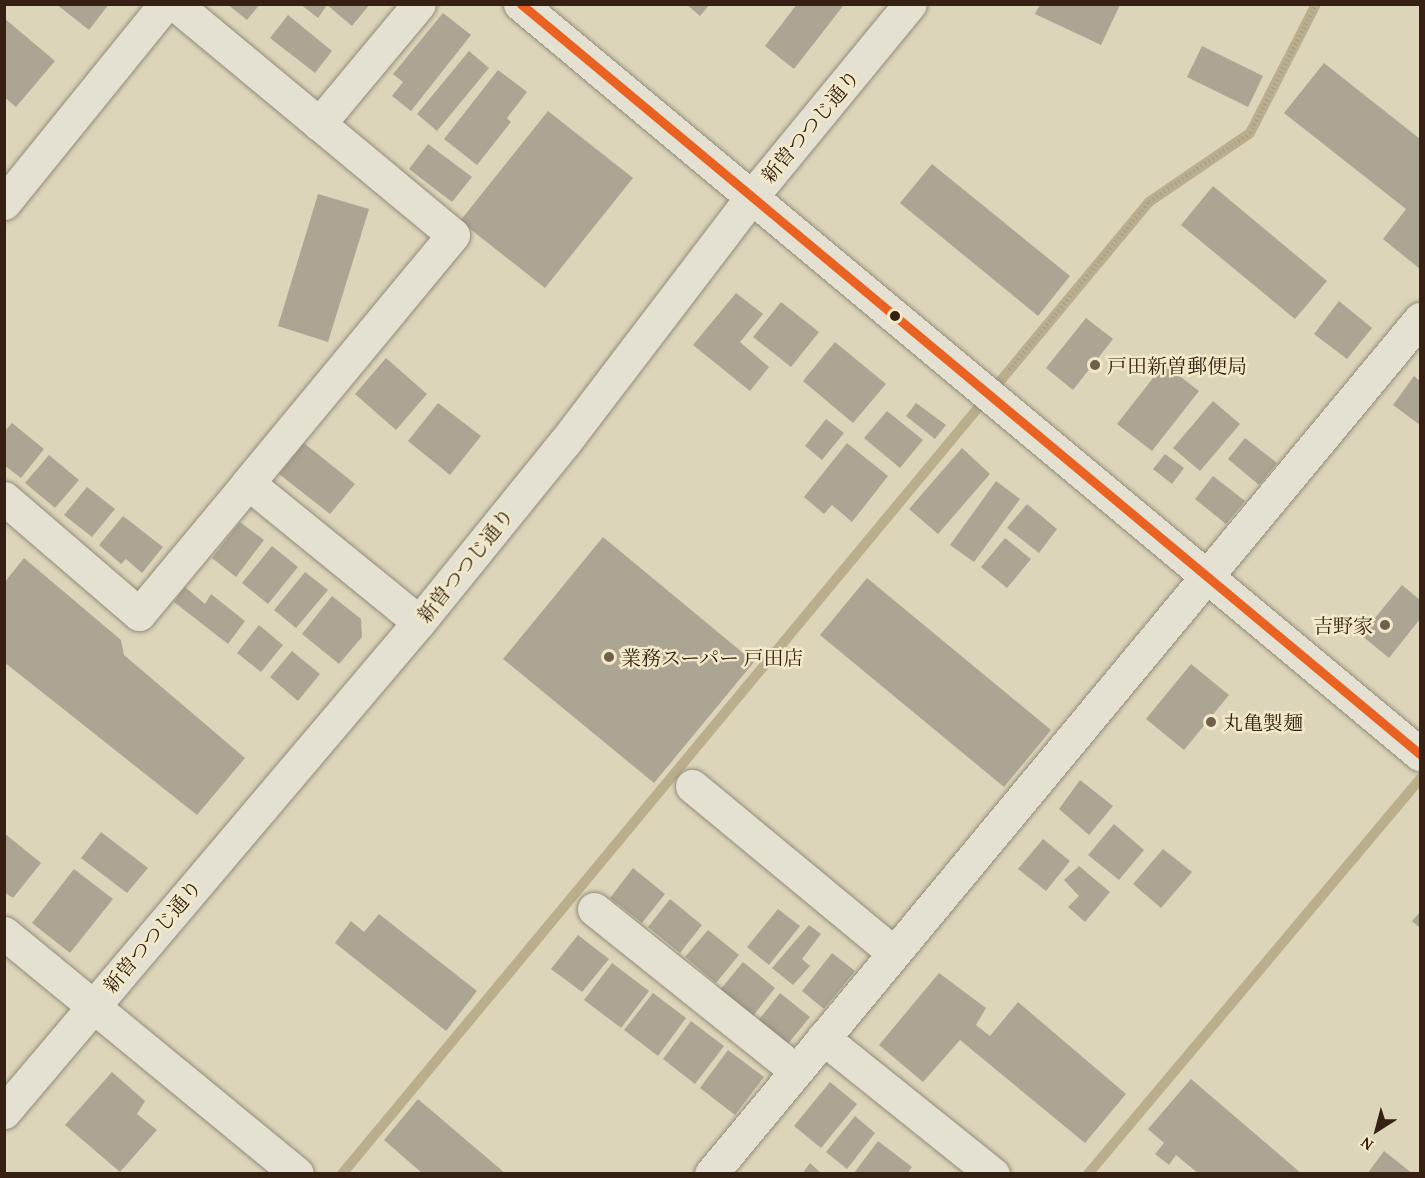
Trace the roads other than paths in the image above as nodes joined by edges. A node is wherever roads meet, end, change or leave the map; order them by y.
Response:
1 (165, 4) edge
2 (175, 4) edge
3 (419, 4) edge
4 (520, 4) edge
5 (910, 4) edge
6 (319, 124) junction
7 (753, 195) junction
8 (4, 203) edge
9 (1420, 319) edge
10 (248, 483) junction
11 (4, 498) edge
12 (1206, 575) junction
13 (419, 622) junction
14 (1420, 754) edge
15 (692, 786) dead end
16 (594, 909) dead end
17 (4, 933) edge
18 (894, 953) junction
19 (94, 1005) junction
20 (823, 1038) junction
21 (796, 1071) junction
22 (4, 1112) edge
23 (297, 1173) edge
24 (711, 1173) edge
25 (993, 1173) edge

1 - 8 street
2 - 6 street
3 - 6 street
4 - 7 street
5 - 7 street, 新曽つつじ通り
6 - 10 street
7 - 12 street
7 - 13 street, 新曽つつじ通り
9 - 12 street
10 - 11 street
10 - 13 street
12 - 14 street
12 - 18 street
13 - 19 street, 新曽つつじ通り
15 - 18 street
16 - 21 street
17 - 19 street
18 - 20 street
19 - 22 street, 新曽つつじ通り
19 - 23 street
20 - 21 street
20 - 25 street
21 - 24 street

